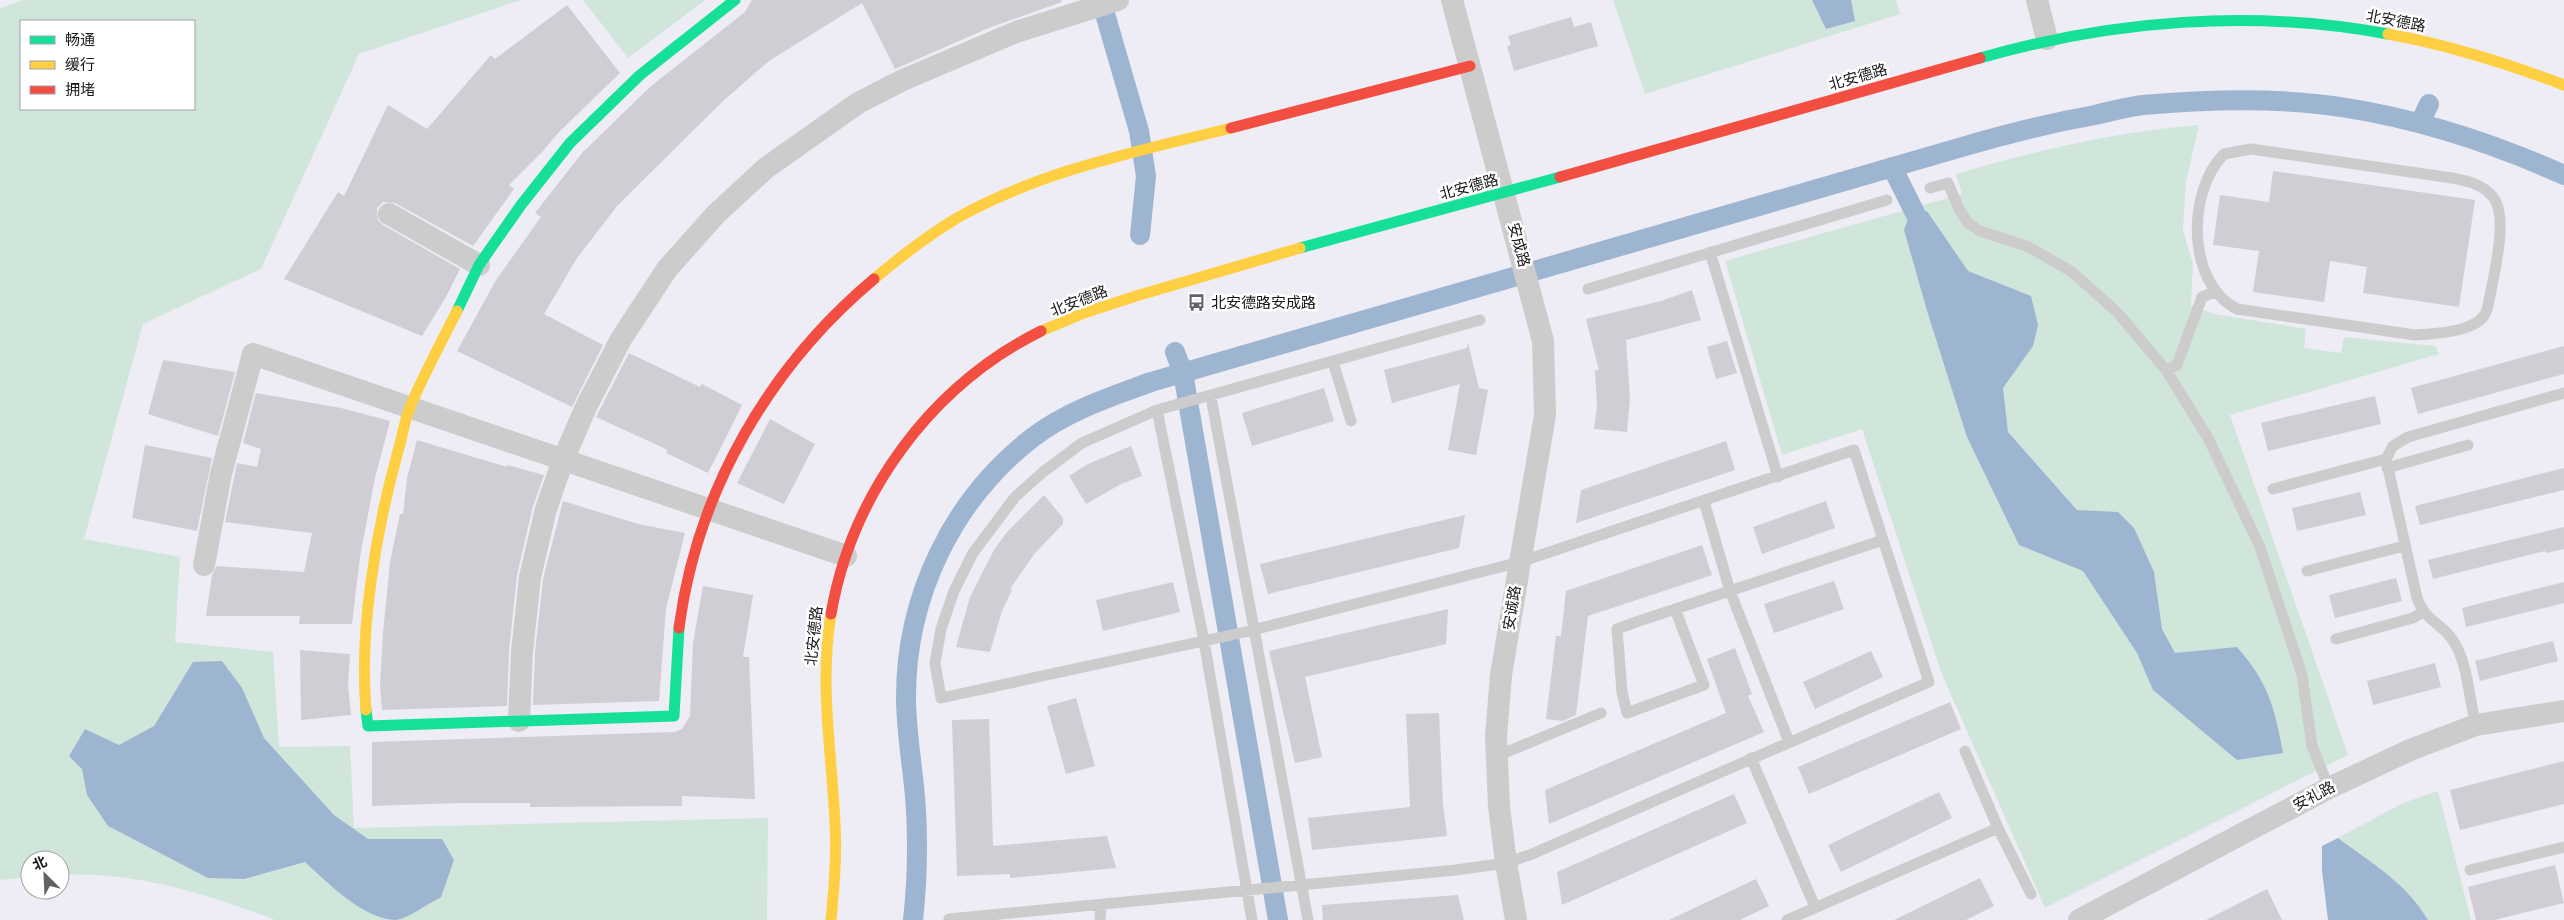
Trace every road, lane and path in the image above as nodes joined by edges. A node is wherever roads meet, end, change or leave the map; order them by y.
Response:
1 (735, 0) edge
2 (1118, 0) edge
3 (1452, 0) edge
4 (2037, 0) edge
5 (2047, 39) junction
6 (1470, 66) junction
7 (2564, 85) edge
8 (1930, 188) dead end
9 (1505, 193) junction
10 (1888, 200) dead end
11 (389, 214) dead end
12 (1710, 252) junction
13 (479, 265) junction
14 (1588, 288) dead end
15 (2215, 292) junction
16 (1532, 297) joint
17 (1480, 320) dead end
18 (1333, 362) junction
19 (2166, 370) junction
20 (2564, 393) edge
21 (1211, 397) junction
22 (410, 408) junction
23 (1158, 410) junction
24 (1350, 421) dead end
25 (2468, 445) dead end
26 (563, 460) junction
27 (2386, 464) junction
28 (1778, 477) junction
29 (2272, 489) dead end
30 (1704, 501) junction
31 (710, 510) junction
32 (1884, 540) junction
33 (2404, 546) junction
34 (846, 556) junction
35 (1520, 562) junction
36 (204, 565) dead end
37 (2307, 572) dead end
38 (1730, 592) junction
39 (1675, 610) junction
40 (2423, 612) junction
41 (1250, 631) junction
42 (2336, 639) dead end
43 (1209, 640) junction
44 (2564, 711) edge
45 (1601, 713) dead end
46 (519, 721) junction
47 (2476, 725) junction
48 (1789, 742) junction
49 (1965, 751) dead end
50 (1497, 756) junction
51 (1751, 758) junction
52 (2330, 788) junction
53 (1998, 828) junction
54 (2564, 847) edge
55 (1506, 862) junction
56 (2470, 870) dead end
57 (1298, 884) junction
58 (1251, 890) junction
59 (2031, 894) dead end
60 (1101, 905) junction
61 (1815, 907) junction
62 (948, 919) edge
63 (831, 920) edge
64 (1100, 920) edge
65 (1252, 920) edge
66 (1308, 920) edge
67 (1516, 920) edge
68 (1787, 920) edge
69 (2079, 920) edge

1 - 13 street
2 - 26 street
3 - 6 street, 安成路
4 - 5 street
5 - 7 street, 北安德路
5 - 9 street, 北安德路
6 - 9 street, 安成路
6 - 31 street
8 - 19 lane
9 - 16 street, 安成路
9 - 34 street, 北安德路
10 - 12 lane
11 - 13 street
12 - 14 lane
12 - 28 lane
13 - 22 street
15 - 15 lane
15 - 19 lane
16 - 35 street, 安诚路
17 - 18 lane
18 - 21 lane
18 - 24 lane
19 - 52 lane
20 - 27 lane
21 - 23 lane
21 - 41 lane
22 - 26 street
22 - 36 street
22 - 46 street
23 - 43 lane
23 - 43 lane
25 - 27 lane
26 - 31 street
26 - 46 street
27 - 29 lane
27 - 33 lane
28 - 30 lane
28 - 32 lane
30 - 35 lane
30 - 38 lane
31 - 34 street
31 - 46 street
32 - 38 lane
32 - 48 lane
33 - 37 lane
33 - 40 lane
34 - 63 street, 北安德路
35 - 41 lane
35 - 50 street, 安诚路
38 - 39 lane
38 - 48 lane
39 - 39 lane
40 - 42 lane
40 - 47 lane
41 - 43 lane
41 - 57 lane
43 - 58 lane
44 - 47 street, 安礼路
45 - 50 lane
47 - 52 street, 安礼路
48 - 51 lane
49 - 53 lane
50 - 55 street, 安诚路
51 - 55 lane
51 - 61 lane
52 - 69 street, 安礼路
53 - 59 lane
53 - 61 lane
54 - 56 lane
55 - 57 lane
55 - 67 street, 安诚路
57 - 58 lane
57 - 66 lane
58 - 60 lane
58 - 65 lane
60 - 62 lane
60 - 64 lane
61 - 68 lane

